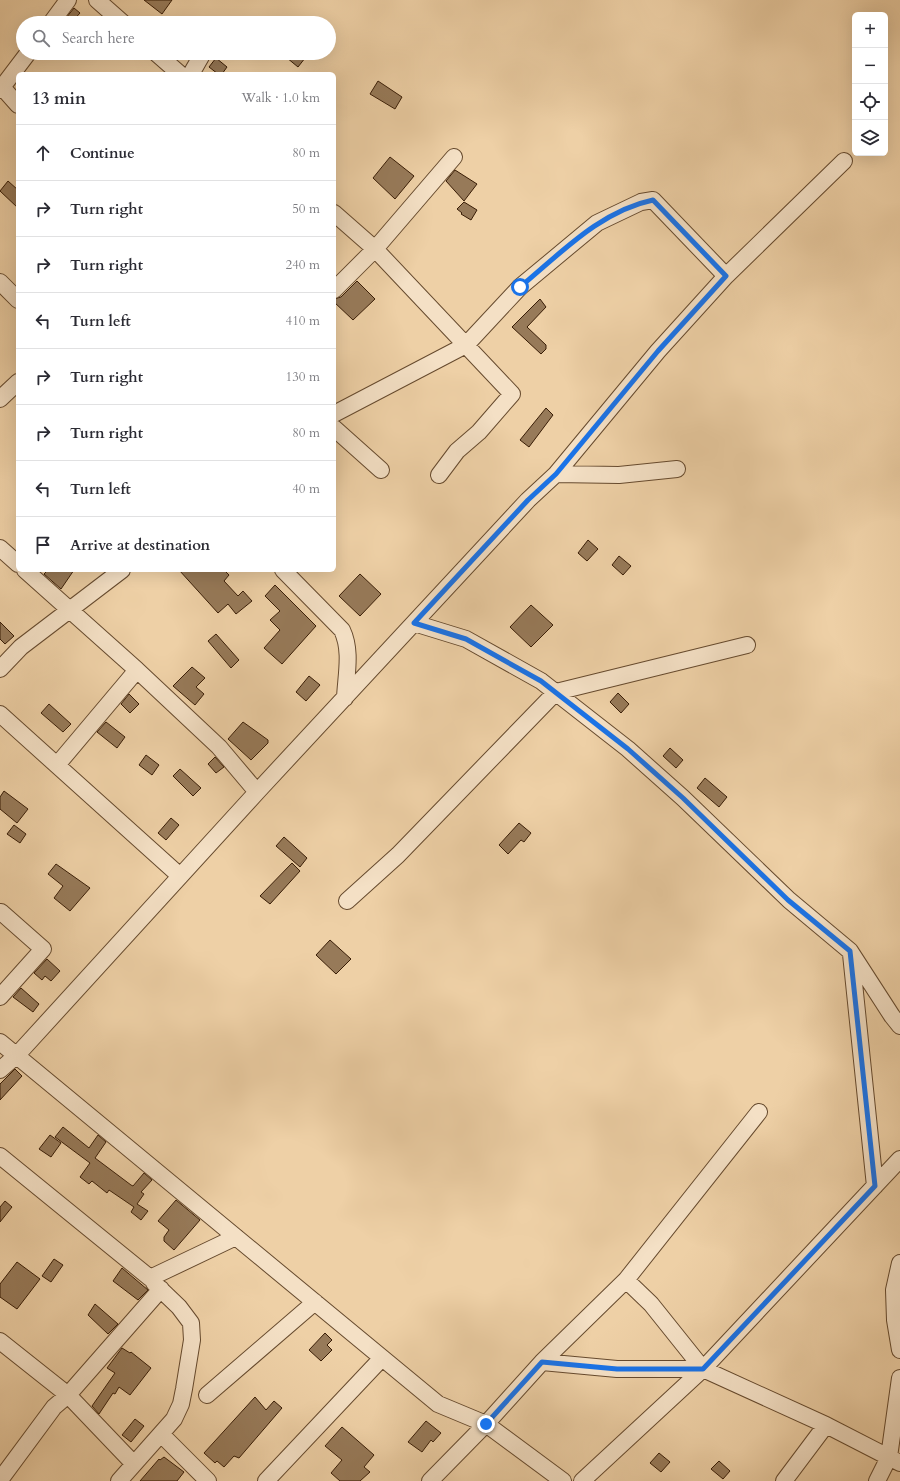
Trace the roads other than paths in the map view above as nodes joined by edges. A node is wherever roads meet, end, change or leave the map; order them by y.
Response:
1 (68, 0) edge
2 (97, 0) edge
3 (56, 16) edge
4 (115, 16) edge
5 (23, 60) edge
6 (164, 60) edge
7 (199, 60) edge
8 (178, 72) edge
9 (192, 72) edge
10 (1, 89) edge
11 (16, 103) edge
12 (454, 157) dead end
13 (844, 161) dead end
14 (336, 215) edge
15 (375, 249) junction
16 (726, 276) junction
17 (0, 282) edge
18 (336, 288) edge
19 (16, 298) edge
20 (466, 345) junction
21 (16, 384) edge
22 (0, 399) edge
23 (336, 413) edge
24 (336, 430) edge
25 (677, 469) dead end
26 (382, 470) dead end
27 (556, 474) junction
28 (439, 475) dead end
29 (0, 548) edge
30 (16, 562) edge
31 (27, 572) edge
32 (119, 572) edge
33 (285, 572) edge
34 (68, 610) junction
35 (414, 623) junction
36 (747, 646) dead end
37 (0, 669) edge
38 (136, 670) junction
39 (556, 692) junction
40 (345, 698) junction
41 (0, 714) edge
42 (57, 765) junction
43 (257, 792) junction
44 (180, 876) junction
45 (347, 901) dead end
46 (1, 912) dead end
47 (850, 951) junction
48 (0, 997) edge
49 (900, 1026) edge
50 (0, 1042) edge
51 (17, 1055) junction
52 (0, 1070) edge
53 (759, 1112) dead end
54 (0, 1156) edge
55 (900, 1159) edge
56 (875, 1186) junction
57 (236, 1237) junction
58 (900, 1263) edge
59 (626, 1280) junction
60 (155, 1284) junction
61 (315, 1302) junction
62 (0, 1341) edge
63 (900, 1350) edge
64 (382, 1358) junction
65 (542, 1362) junction
66 (703, 1369) junction
67 (900, 1378) edge
68 (68, 1395) junction
69 (207, 1395) dead end
70 (486, 1424) junction
71 (826, 1425) junction
72 (161, 1434) junction
73 (894, 1460) edge
74 (134, 1463) junction
75 (0, 1480) edge
76 (119, 1481) edge
77 (208, 1481) edge
78 (266, 1481) edge
79 (430, 1481) edge
80 (563, 1481) edge
81 (582, 1481) edge
82 (784, 1481) edge
83 (877, 1481) edge

1 - 3 street
2 - 4 street
5 - 10 street
6 - 8 street
7 - 9 street
10 - 11 street
12 - 15 street
13 - 16 street
14 - 15 street
15 - 18 street
15 - 20 street
16 - 20 street
16 - 27 street
17 - 19 street
20 - 23 street
20 - 28 street
21 - 22 street
24 - 26 street
25 - 27 street
27 - 35 street
29 - 30 street
31 - 34 street
32 - 34 street
33 - 40 street
34 - 37 street
34 - 38 street
35 - 39 street
35 - 40 street
36 - 39 street
38 - 42 street
38 - 43 street
39 - 45 street
39 - 47 street
40 - 43 street
41 - 42 street
42 - 44 street
43 - 44 street
44 - 51 street
46 - 48 street
47 - 49 street
47 - 56 street
50 - 51 street
51 - 52 street
51 - 57 street
53 - 59 street
54 - 60 street
55 - 56 street
56 - 66 street
57 - 60 street
57 - 61 street
58 - 63 street
59 - 65 street
59 - 66 street
60 - 68 street
60 - 72 street
61 - 64 street
61 - 69 street
62 - 68 street
64 - 70 street
64 - 78 street
65 - 66 street
65 - 70 street
66 - 71 street
66 - 81 street
67 - 73 street
68 - 74 street
68 - 75 street
70 - 79 street
70 - 80 street
71 - 73 street
71 - 82 street
72 - 74 street
72 - 77 street
73 - 83 street
74 - 76 street

